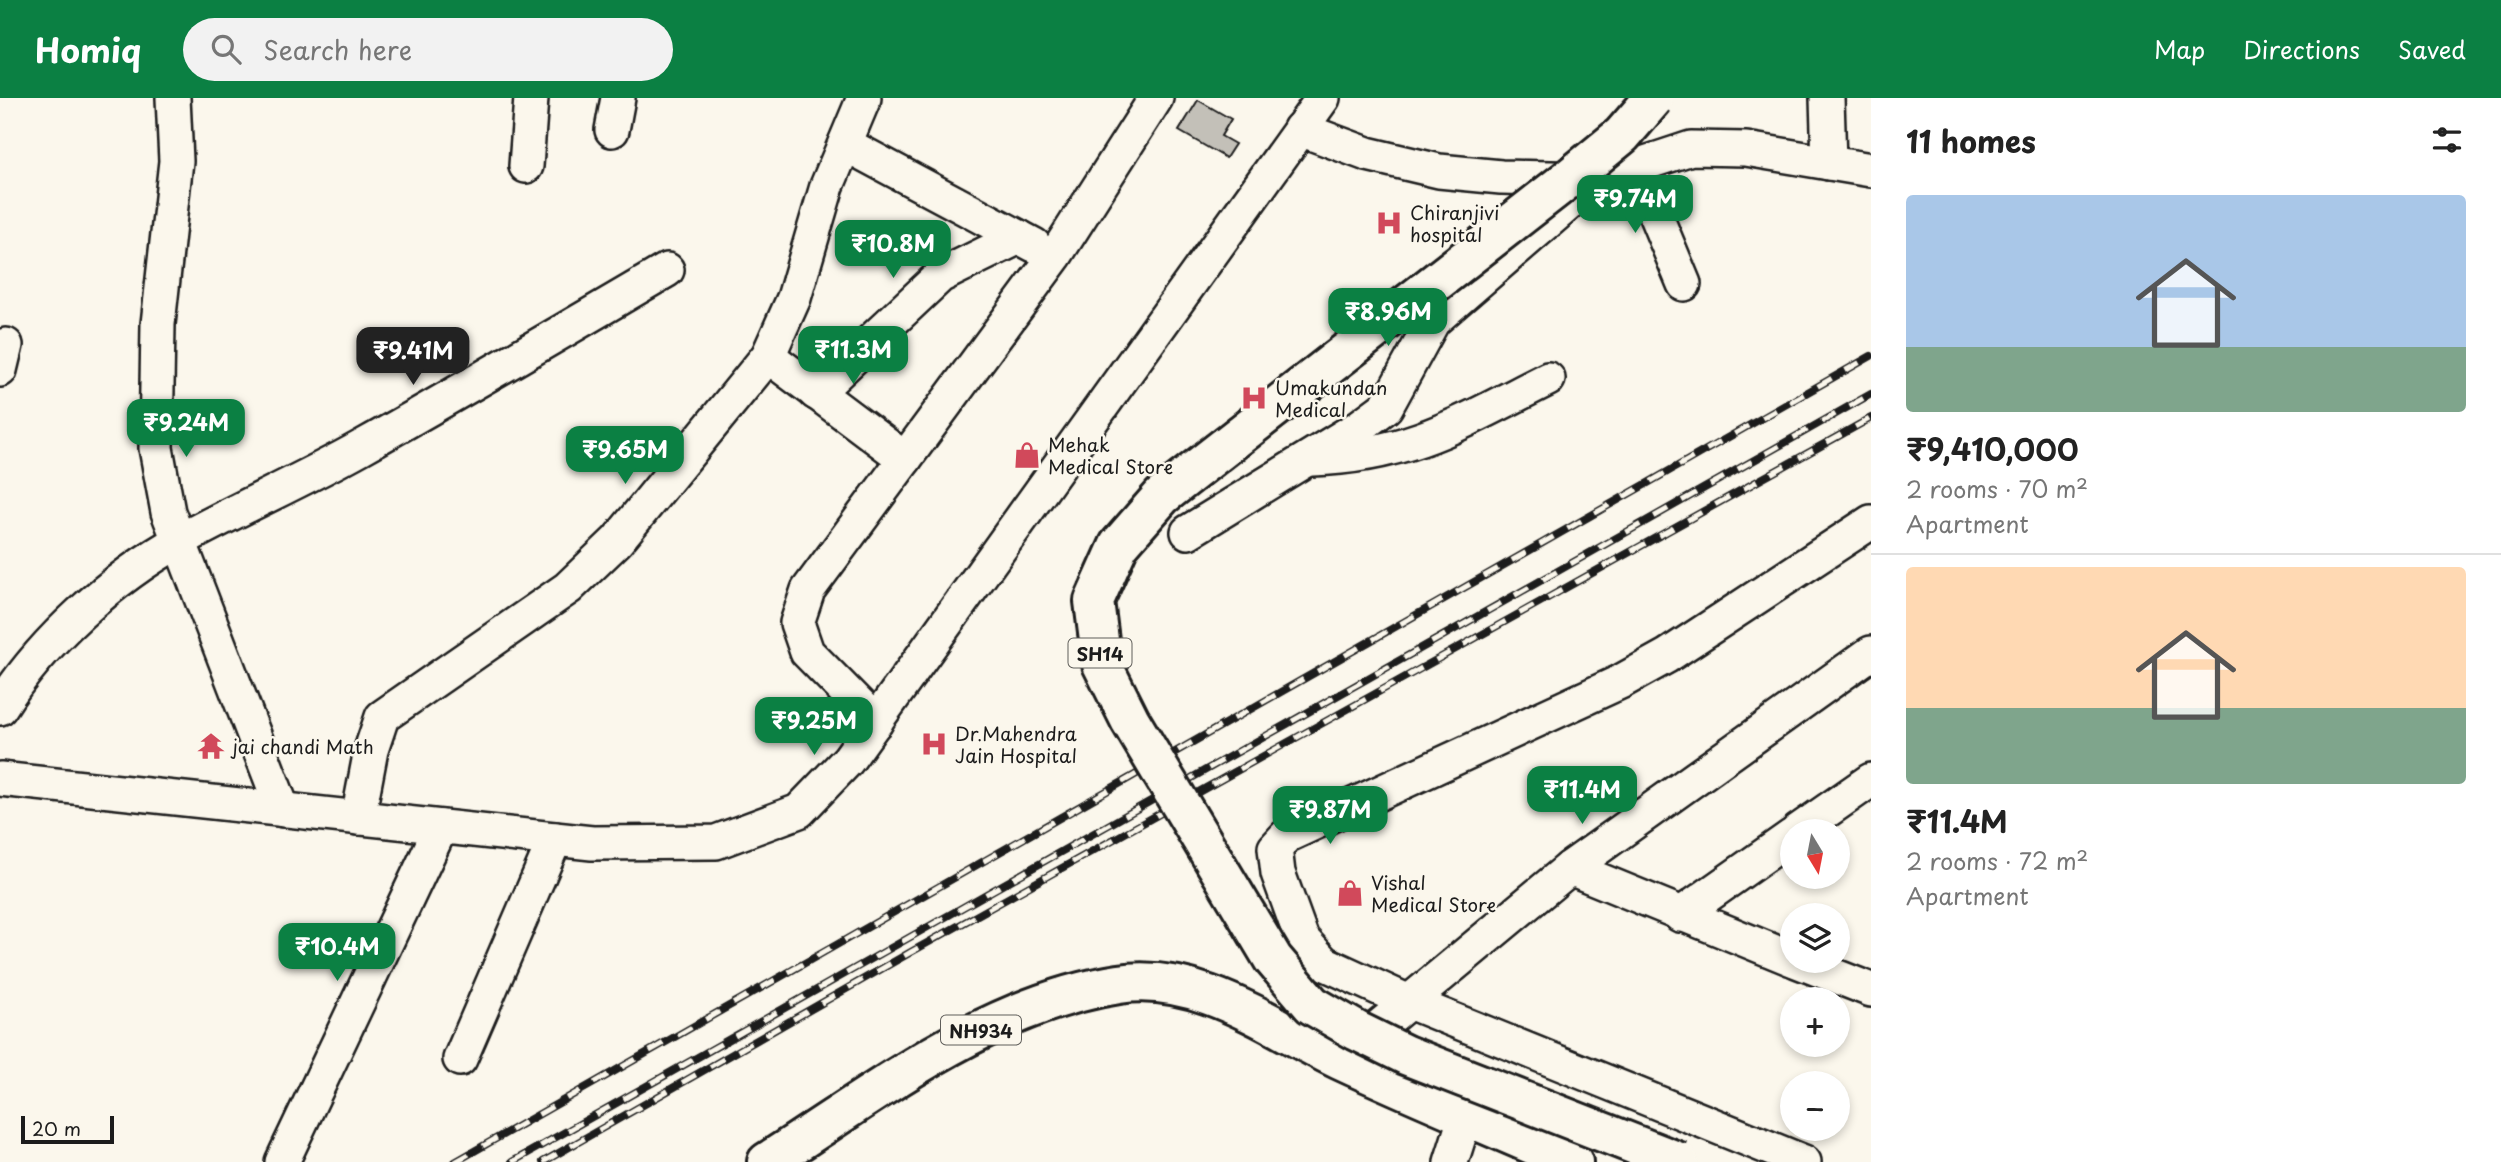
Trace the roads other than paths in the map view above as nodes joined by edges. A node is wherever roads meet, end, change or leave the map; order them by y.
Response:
1 (173, 98) edge
2 (531, 98) edge
3 (864, 98) edge
4 (1156, 98) edge
5 (1323, 98) edge
6 (1654, 98) edge
7 (1827, 98) edge
8 (1300, 129) junction
9 (845, 144) junction
10 (1829, 163) junction
11 (526, 166) dead end
12 (1635, 166) junction
13 (1871, 170) edge
14 (1597, 179) junction
15 (1019, 237) junction
16 (1055, 256) junction
17 (667, 270) dead end
18 (1684, 284) dead end
19 (768, 356) junction
20 (1548, 379) dead end
21 (816, 393) junction
22 (905, 459) junction
23 (1307, 459) junction
24 (1871, 522) edge
25 (1188, 532) dead end
26 (179, 541) junction
27 (1871, 653) edge
28 (0, 708) edge
29 (876, 722) junction
30 (0, 779) edge
31 (1871, 780) edge
32 (282, 810) junction
33 (358, 818) junction
34 (1815, 819) edge
35 (441, 827) junction
36 (555, 839) junction
37 (1780, 844) edge
38 (1570, 868) junction
39 (1680, 915) junction
40 (1780, 954) edge
41 (1828, 973) edge
42 (1871, 990) edge
43 (1409, 1002) junction
44 (460, 1059) dead end
45 (1340, 1060) junction
46 (1466, 1115) junction
47 (282, 1162) edge
48 (767, 1162) edge
49 (1451, 1162) edge
50 (1573, 1162) edge
51 (1679, 1162) edge
52 (1804, 1162) edge

1 - 26 street
2 - 11 street
3 - 9 street
4 - 16 street
5 - 8 street
6 - 51 main road, SH14, bridge
7 - 10 street
8 - 14 street
8 - 29 street
9 - 15 street
9 - 19 street
10 - 12 street
10 - 13 street
12 - 14 street
12 - 18 street
14 - 23 street
15 - 16 street
15 - 21 street
16 - 22 street
17 - 26 street
19 - 21 street
19 - 33 street
20 - 23 street
21 - 22 street
22 - 29 street
23 - 25 street
24 - 43 street
26 - 28 street
26 - 32 street
27 - 38 street
29 - 36 street
30 - 32 street
31 - 34 street
32 - 33 street
33 - 35 street
35 - 36 street
35 - 47 street
36 - 44 street
37 - 39 street
38 - 39 street
38 - 43 street
39 - 40 street
41 - 42 street
43 - 45 street
43 - 52 street
45 - 46 main road, NH934
45 - 48 main road, NH934
46 - 49 street
46 - 50 main road, NH934

